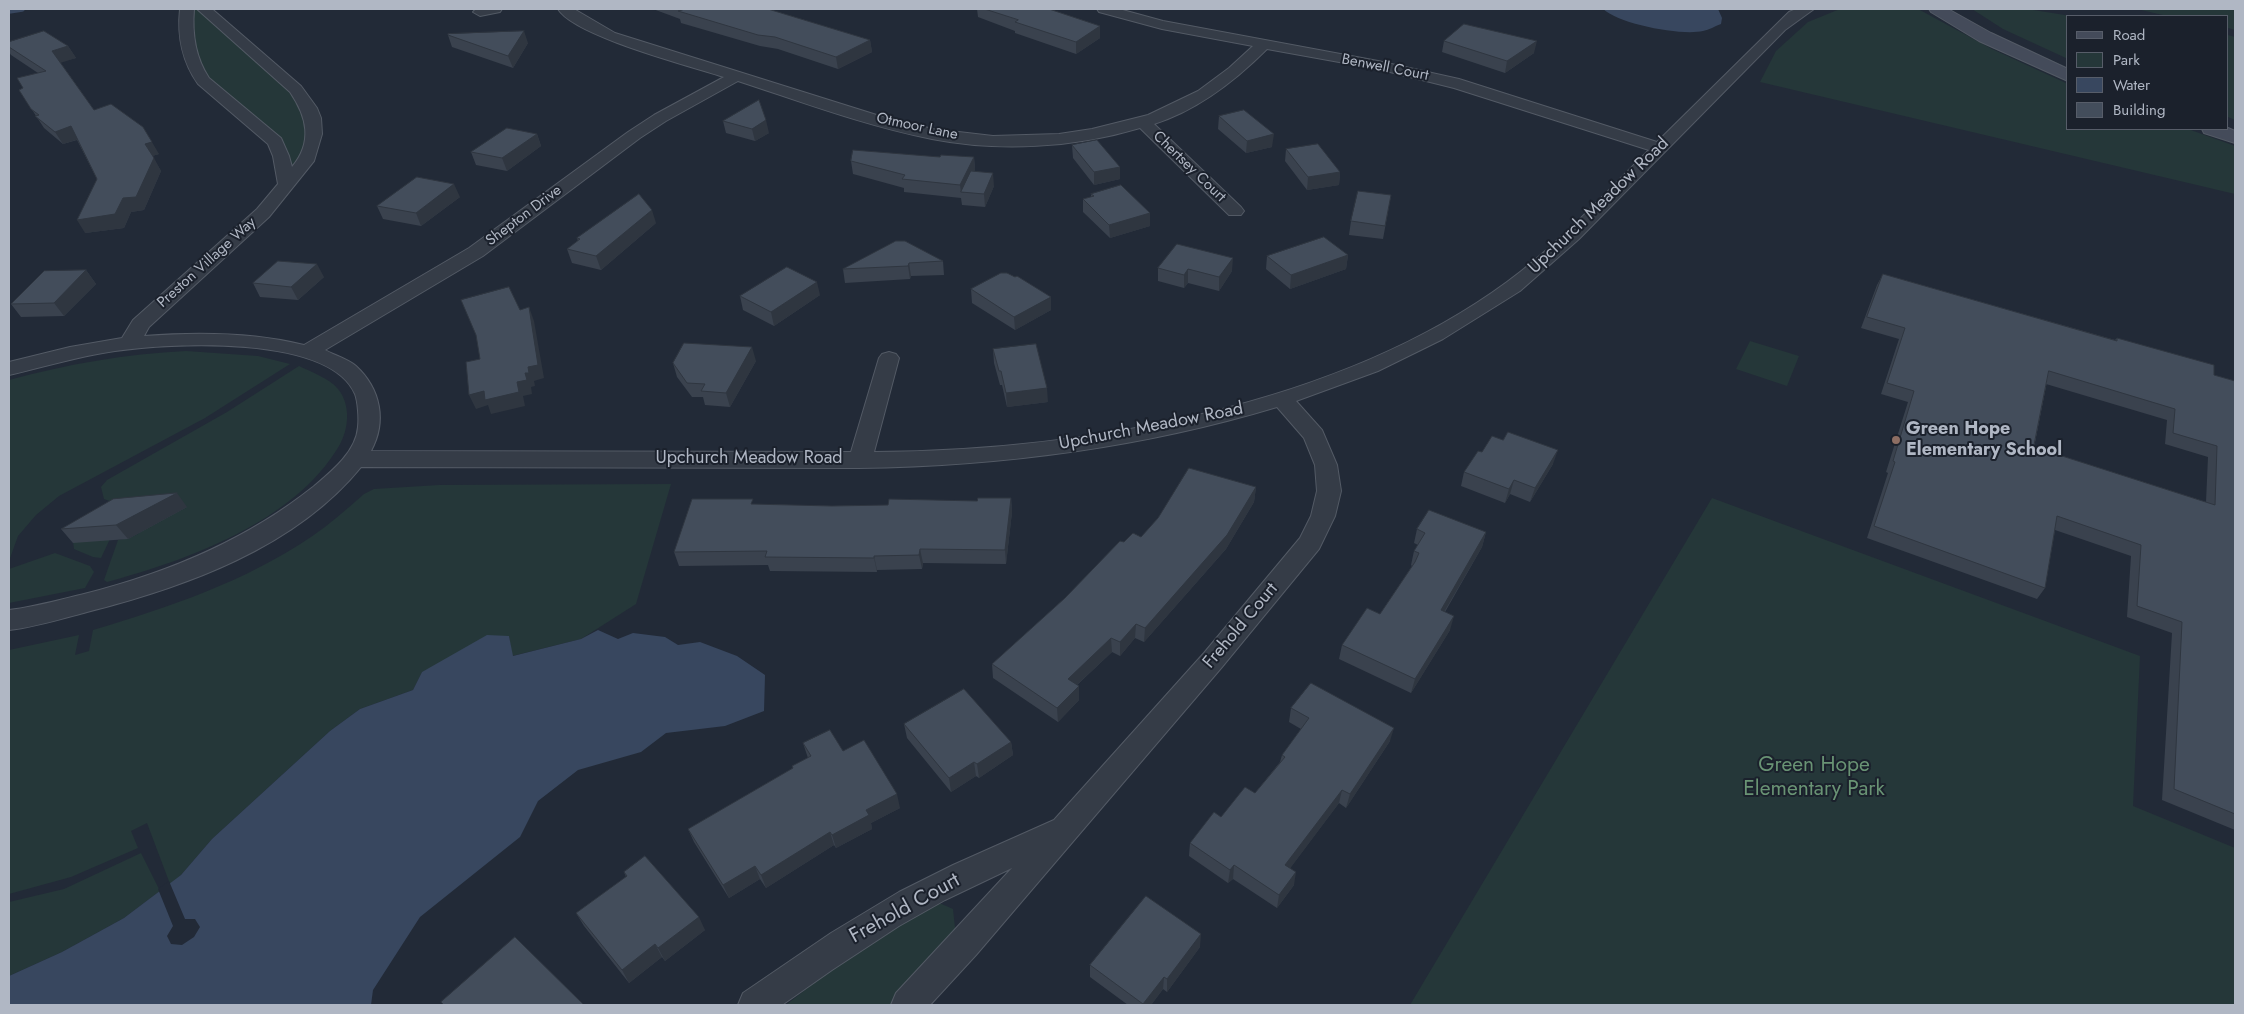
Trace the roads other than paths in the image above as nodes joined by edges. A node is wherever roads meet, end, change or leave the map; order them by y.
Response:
1 (187, 9) edge
2 (204, 9) edge
3 (495, 9) edge
4 (565, 9) edge
5 (1104, 9) edge
6 (1807, 9) edge
7 (1937, 9) edge
8 (480, 12) dead end
9 (1262, 45) junction
10 (2066, 75) edge
11 (737, 76) junction
12 (1144, 123) junction
13 (2214, 130) edge
14 (2235, 137) edge
15 (1660, 148) junction
16 (286, 183) junction
17 (1235, 211) dead end
18 (130, 343) junction
19 (308, 351) junction
20 (889, 358) dead end
21 (9, 369) edge
22 (1282, 399) junction
23 (861, 458) junction
24 (357, 459) junction
25 (9, 620) edge
26 (1063, 829) junction
27 (756, 1005) edge
28 (908, 1005) edge

1 - 16 street
2 - 16 street, Preston Village Way
3 - 8 street
4 - 11 street, Otmoor Lane
5 - 9 street, Benwell Court
6 - 15 street, Upchurch Meadow Road
7 - 10 street
9 - 12 street, Otmoor Lane
9 - 15 street, Benwell Court
11 - 12 street, Otmoor Lane
11 - 19 street, Shepton Drive
12 - 17 street, Chertsey Court
13 - 14 street
15 - 22 street, Upchurch Meadow Road
16 - 18 street, Preston Village Way
18 - 19 street
18 - 21 street
19 - 24 street
20 - 23 street
22 - 23 street, Upchurch Meadow Road
22 - 26 street, Frehold Court
23 - 24 street, Upchurch Meadow Road
24 - 25 street
26 - 27 street, Frehold Court
26 - 28 street, Frehold Court

